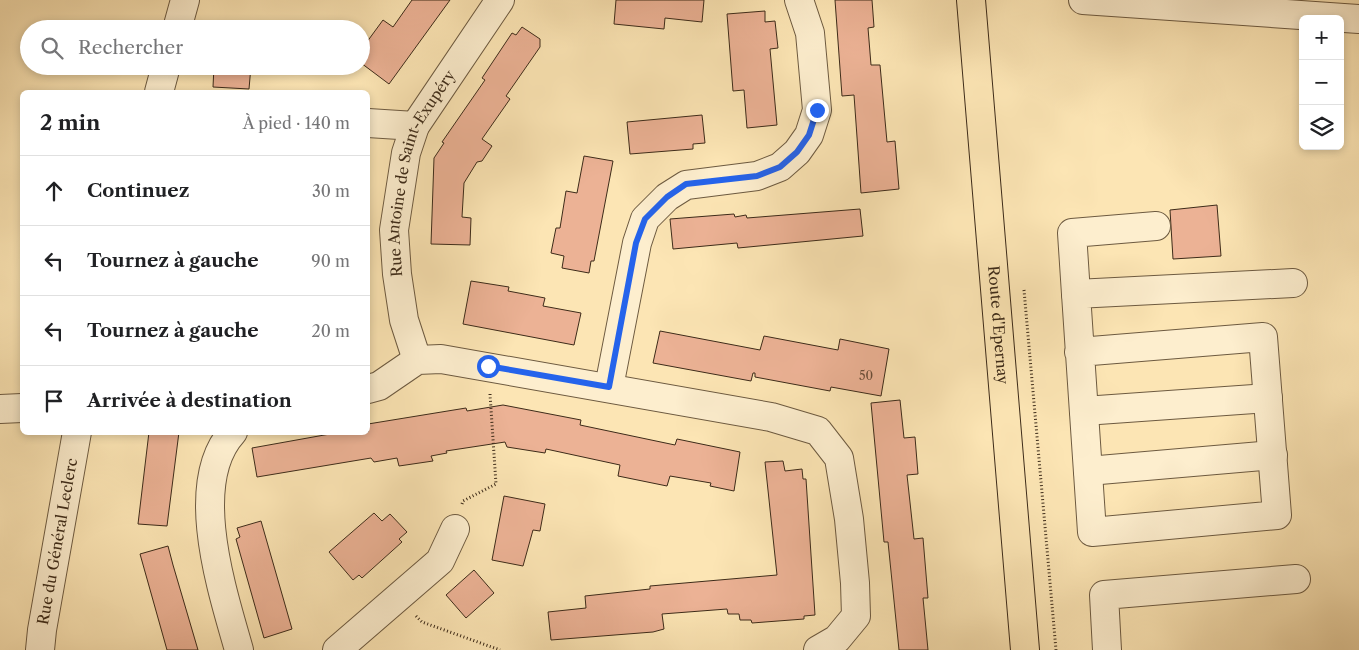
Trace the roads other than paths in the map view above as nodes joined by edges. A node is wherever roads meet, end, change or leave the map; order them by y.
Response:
1 (185, 0) edge
2 (500, 0) edge
3 (800, 0) edge
4 (971, 0) edge
5 (1083, 0) edge
6 (1359, 19) edge
7 (179, 20) edge
8 (164, 75) edge
9 (160, 90) edge
10 (370, 123) edge
11 (415, 126) junction
12 (1156, 226) dead end
13 (1293, 283) dead end
14 (1076, 294) junction
15 (1079, 352) junction
16 (417, 360) junction
17 (609, 387) junction
18 (370, 389) edge
19 (1268, 398) junction
20 (20, 408) edge
21 (0, 409) edge
22 (1084, 411) junction
23 (76, 435) edge
24 (231, 435) edge
25 (1273, 455) junction
26 (1088, 471) junction
27 (455, 529) road end
28 (1296, 579) dead end
29 (40, 650) edge
30 (239, 650) edge
31 (337, 650) edge
32 (818, 650) edge
33 (1025, 650) edge
34 (1107, 650) edge

1 - 7 street
2 - 11 street, Rue Antoine de Saint-Exupéry
3 - 17 street
4 - 33 main road, Route d'Epernay
5 - 6 street
8 - 9 street
10 - 11 street
11 - 16 street, Rue Antoine de Saint-Exupéry
12 - 14 street
13 - 14 street
14 - 15 street
15 - 19 street
15 - 22 street
16 - 17 street
16 - 18 street
17 - 32 street
19 - 22 street
19 - 25 street
20 - 21 street
22 - 26 street
23 - 29 street, Rue du Général Leclerc
24 - 30 street
25 - 26 street
25 - 26 street
27 - 31 street
28 - 34 street

